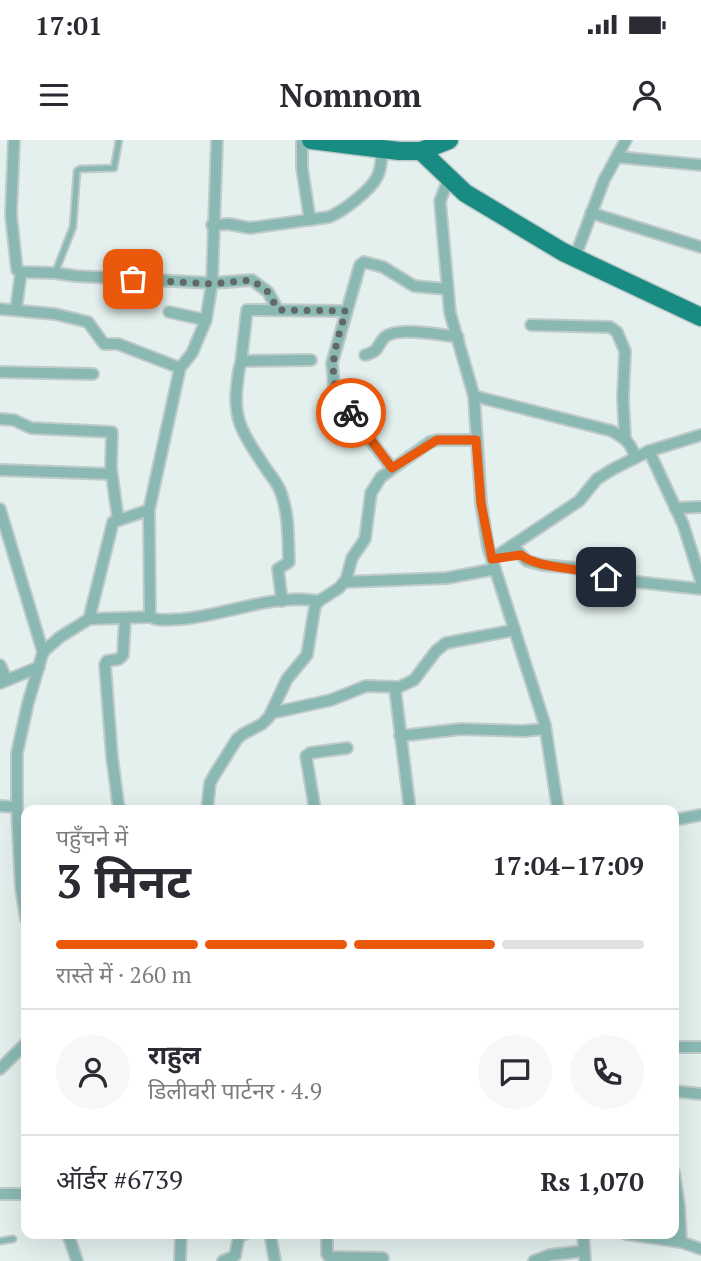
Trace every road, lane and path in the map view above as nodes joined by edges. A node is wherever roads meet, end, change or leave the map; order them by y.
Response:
1 (14, 140) edge
2 (119, 140) edge
3 (217, 140) edge
4 (302, 140) edge
5 (311, 140) edge
6 (449, 140) edge
7 (626, 140) edge
8 (382, 149) junction
9 (421, 151) junction
10 (617, 157) junction
11 (701, 165) edge
12 (449, 178) junction
13 (591, 213) junction
14 (310, 220) junction
15 (212, 225) junction
16 (701, 247) edge
17 (575, 257) junction
18 (21, 272) junction
19 (55, 273) junction
20 (212, 284) junction
21 (447, 289) junction
22 (0, 309) edge
23 (16, 310) junction
24 (278, 310) junction
25 (346, 311) junction
26 (169, 312) dead end
27 (701, 317) edge
28 (206, 320) junction
29 (531, 325) dead end
30 (457, 337) junction
31 (365, 355) dead end
32 (311, 360) dead end
33 (241, 362) junction
34 (180, 368) junction
35 (0, 372) edge
36 (93, 374) dead end
37 (474, 396) junction
38 (0, 419) edge
39 (701, 435) edge
40 (625, 438) junction
41 (476, 440) junction
42 (649, 451) junction
43 (635, 458) junction
44 (392, 468) junction
45 (0, 470) edge
46 (111, 474) junction
47 (675, 508) junction
48 (701, 508) edge
49 (0, 509) edge
50 (149, 510) junction
51 (118, 519) junction
52 (513, 546) junction
53 (5, 548) edge
54 (521, 555) junction
55 (493, 564) junction
56 (344, 582) junction
57 (701, 582) edge
58 (701, 589) edge
59 (282, 601) junction
60 (318, 601) junction
61 (150, 617) junction
62 (89, 619) junction
63 (125, 619) junction
64 (514, 630) junction
65 (43, 652) junction
66 (0, 665) edge
67 (39, 667) junction
68 (3, 682) edge
69 (397, 687) junction
70 (272, 713) junction
71 (545, 729) junction
72 (400, 736) junction
73 (347, 748) dead end
74 (118, 805) edge
75 (208, 805) edge
76 (314, 805) edge
77 (409, 805) edge
78 (557, 805) edge
79 (0, 806) edge
80 (20, 813) edge
81 (701, 815) edge
82 (679, 819) edge
83 (21, 888) edge
84 (679, 1047) edge
85 (701, 1047) edge
86 (21, 1048) edge
87 (0, 1069) edge
88 (679, 1092) edge
89 (701, 1094) edge
90 (0, 1194) edge
91 (21, 1194) edge
92 (679, 1206) edge
93 (70, 1239) edge
94 (181, 1239) edge
95 (238, 1239) edge
96 (271, 1239) edge
97 (327, 1239) edge
98 (669, 1239) edge
99 (13, 1240) dead end
100 (0, 1241) edge
101 (681, 1242) junction
102 (697, 1248) edge
103 (585, 1256) edge
104 (383, 1258) dead end
105 (693, 1259) dead end
106 (77, 1261) edge
107 (180, 1261) edge
108 (223, 1261) edge
109 (275, 1261) edge
110 (534, 1261) edge

1 - 18 street
2 - 19 lane
3 - 15 street
4 - 14 street
5 - 8 main road
6 - 9 main road
7 - 10 street
8 - 9 main road
8 - 14 street
9 - 12 main road
10 - 11 street
10 - 13 street
12 - 17 main road
12 - 21 street
13 - 16 street
13 - 17 street
14 - 15 street
15 - 20 street
17 - 27 main road
18 - 19 street
18 - 23 street
19 - 20 street
20 - 24 street
20 - 28 street
21 - 25 street
21 - 30 street
22 - 23 street
23 - 34 street
24 - 25 street
24 - 33 street
25 - 44 street
26 - 28 street
28 - 34 street
29 - 40 street
30 - 31 street
30 - 37 street
32 - 33 street
33 - 59 street
34 - 50 street
35 - 36 street
37 - 40 street
37 - 41 street
38 - 46 street
39 - 42 street
40 - 43 street
41 - 44 street
41 - 55 street
42 - 43 street
42 - 47 street
43 - 52 street
44 - 56 street
45 - 46 street
46 - 51 street
47 - 48 street
47 - 57 street
49 - 53 street
50 - 51 street
50 - 61 street
51 - 62 street
52 - 54 street
52 - 55 street
53 - 65 street
54 - 55 street
54 - 58 street
55 - 56 street
55 - 64 street
56 - 60 street
59 - 60 street
59 - 61 street
60 - 70 street
61 - 63 street
62 - 63 street
62 - 65 street
63 - 74 street
64 - 69 street
64 - 71 street
65 - 67 street
66 - 68 street
67 - 68 street
67 - 80 street
69 - 70 street
69 - 72 street
70 - 75 street
71 - 72 street
71 - 78 street
72 - 77 street
73 - 76 street
79 - 80 street
80 - 83 street
81 - 82 street
84 - 85 street
86 - 87 street
88 - 89 street
90 - 91 street
92 - 101 street
93 - 106 street
94 - 107 street
95 - 108 street
96 - 109 street
97 - 104 street
98 - 101 street
99 - 100 lane
101 - 102 street
102 - 105 street
103 - 110 street

